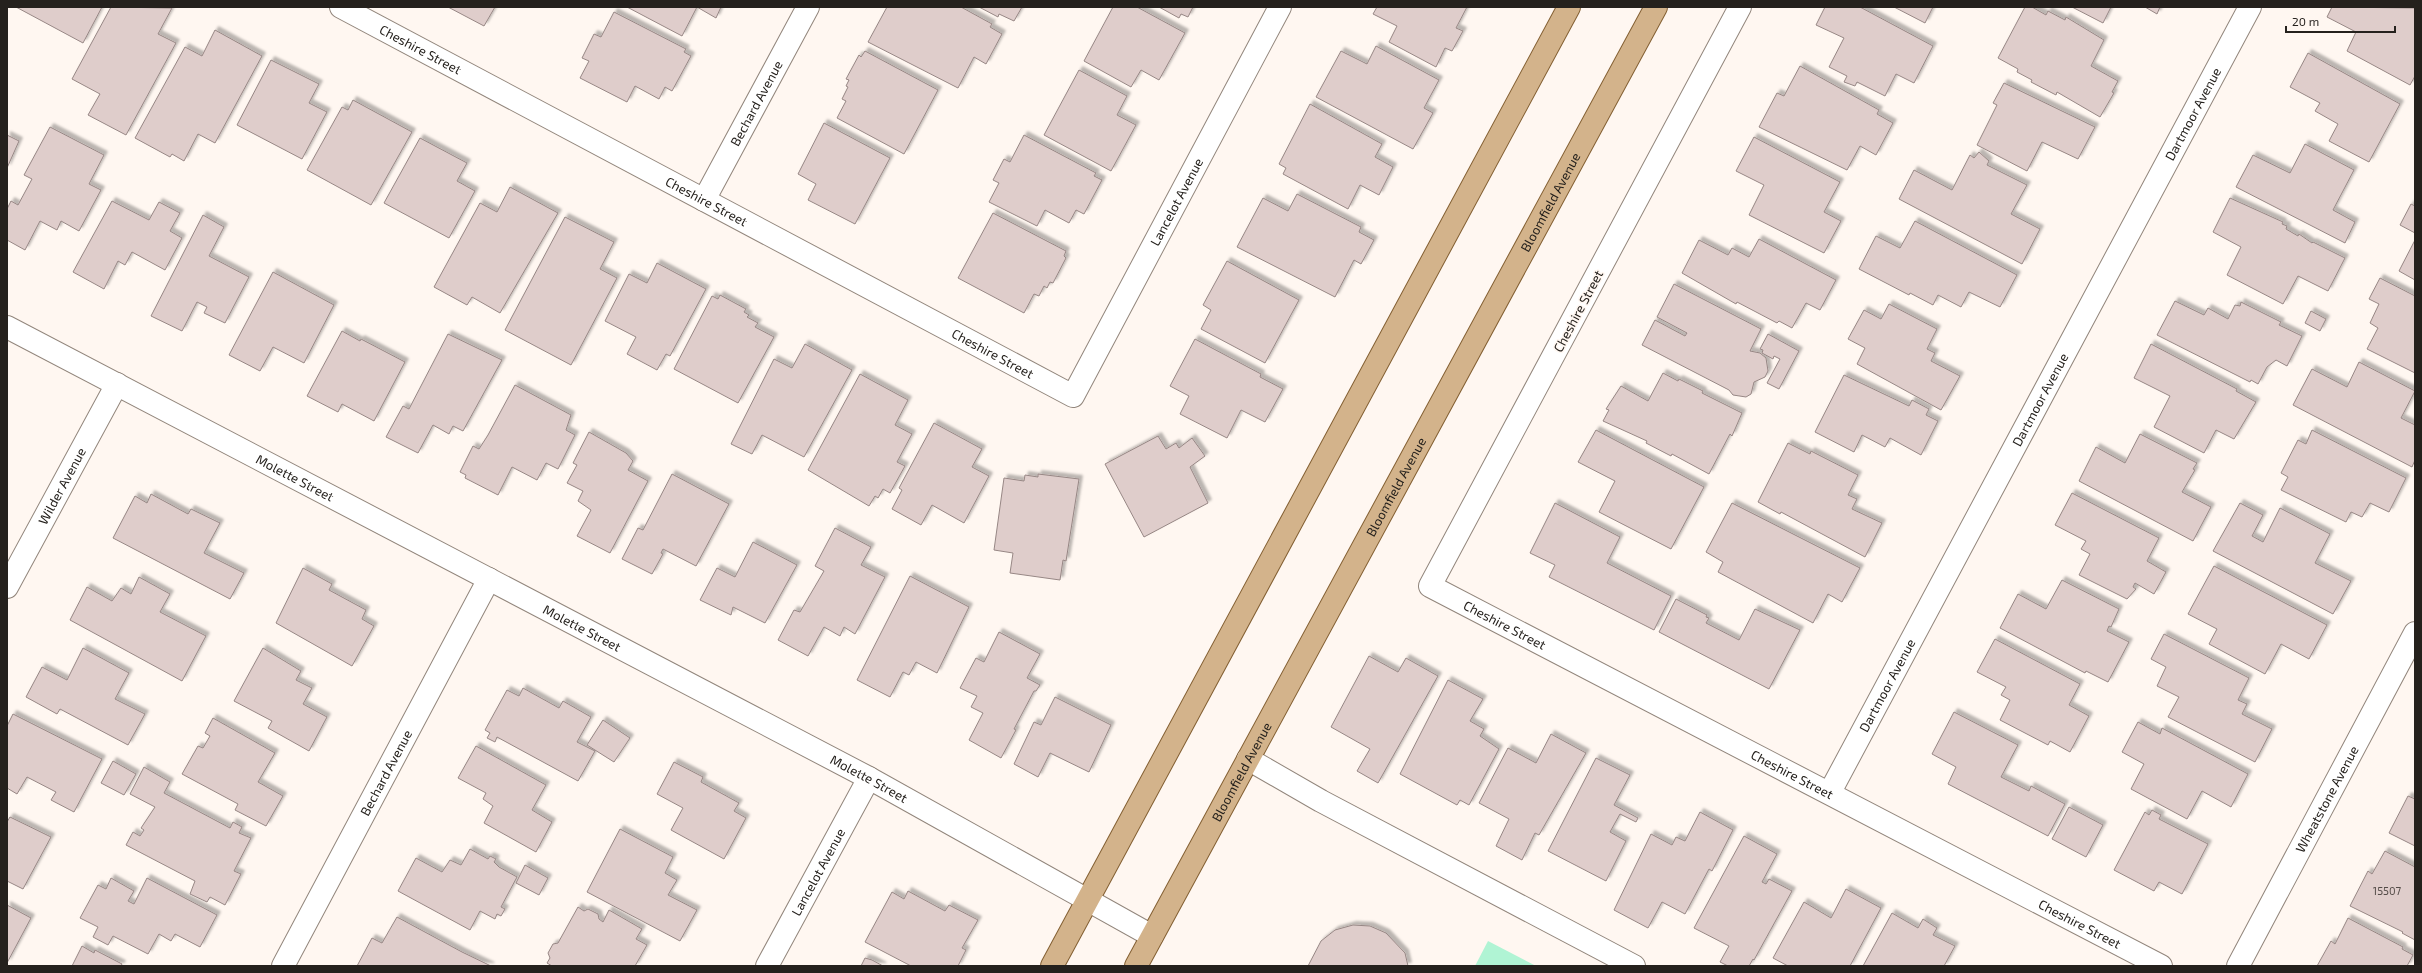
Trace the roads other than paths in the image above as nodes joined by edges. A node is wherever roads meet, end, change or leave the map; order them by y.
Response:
1 (341, 7) edge
2 (808, 7) edge
3 (1280, 7) edge
4 (1569, 7) edge
5 (1656, 7) edge
6 (1740, 7) edge
7 (2250, 7) edge
8 (704, 200) junction
9 (7, 327) edge
10 (117, 384) junction
11 (1073, 396) joint
12 (489, 580) junction
13 (7, 587) edge
14 (2415, 633) edge
15 (1248, 759) junction
16 (869, 778) junction
17 (1830, 792) junction
18 (1087, 900) junction
19 (1152, 936) junction
20 (283, 966) edge
21 (767, 966) edge
22 (1052, 966) edge
23 (1136, 966) edge
24 (1634, 966) edge
25 (2162, 966) edge
26 (2238, 966) edge

1 - 8 street, Cheshire Street
2 - 8 street, Bechard Avenue
3 - 11 street, Lancelot Avenue
4 - 18 main road
5 - 15 main road, Bloomfield Avenue
6 - 17 street, Cheshire Street
7 - 17 street, Dartmoor Avenue
8 - 11 street, Cheshire Street
9 - 10 street, Molette Street
10 - 12 street, Molette Street
10 - 13 street, Wilder Avenue
12 - 16 street, Molette Street
12 - 20 street, Bechard Avenue
14 - 26 street, Wheatstone Avenue
15 - 19 main road, Bloomfield Avenue
15 - 24 street
16 - 18 street, Molette Street
16 - 21 street, Lancelot Avenue
17 - 25 street, Cheshire Street
18 - 19 street, Molette Street
18 - 22 main road
19 - 23 main road, Bloomfield Avenue

